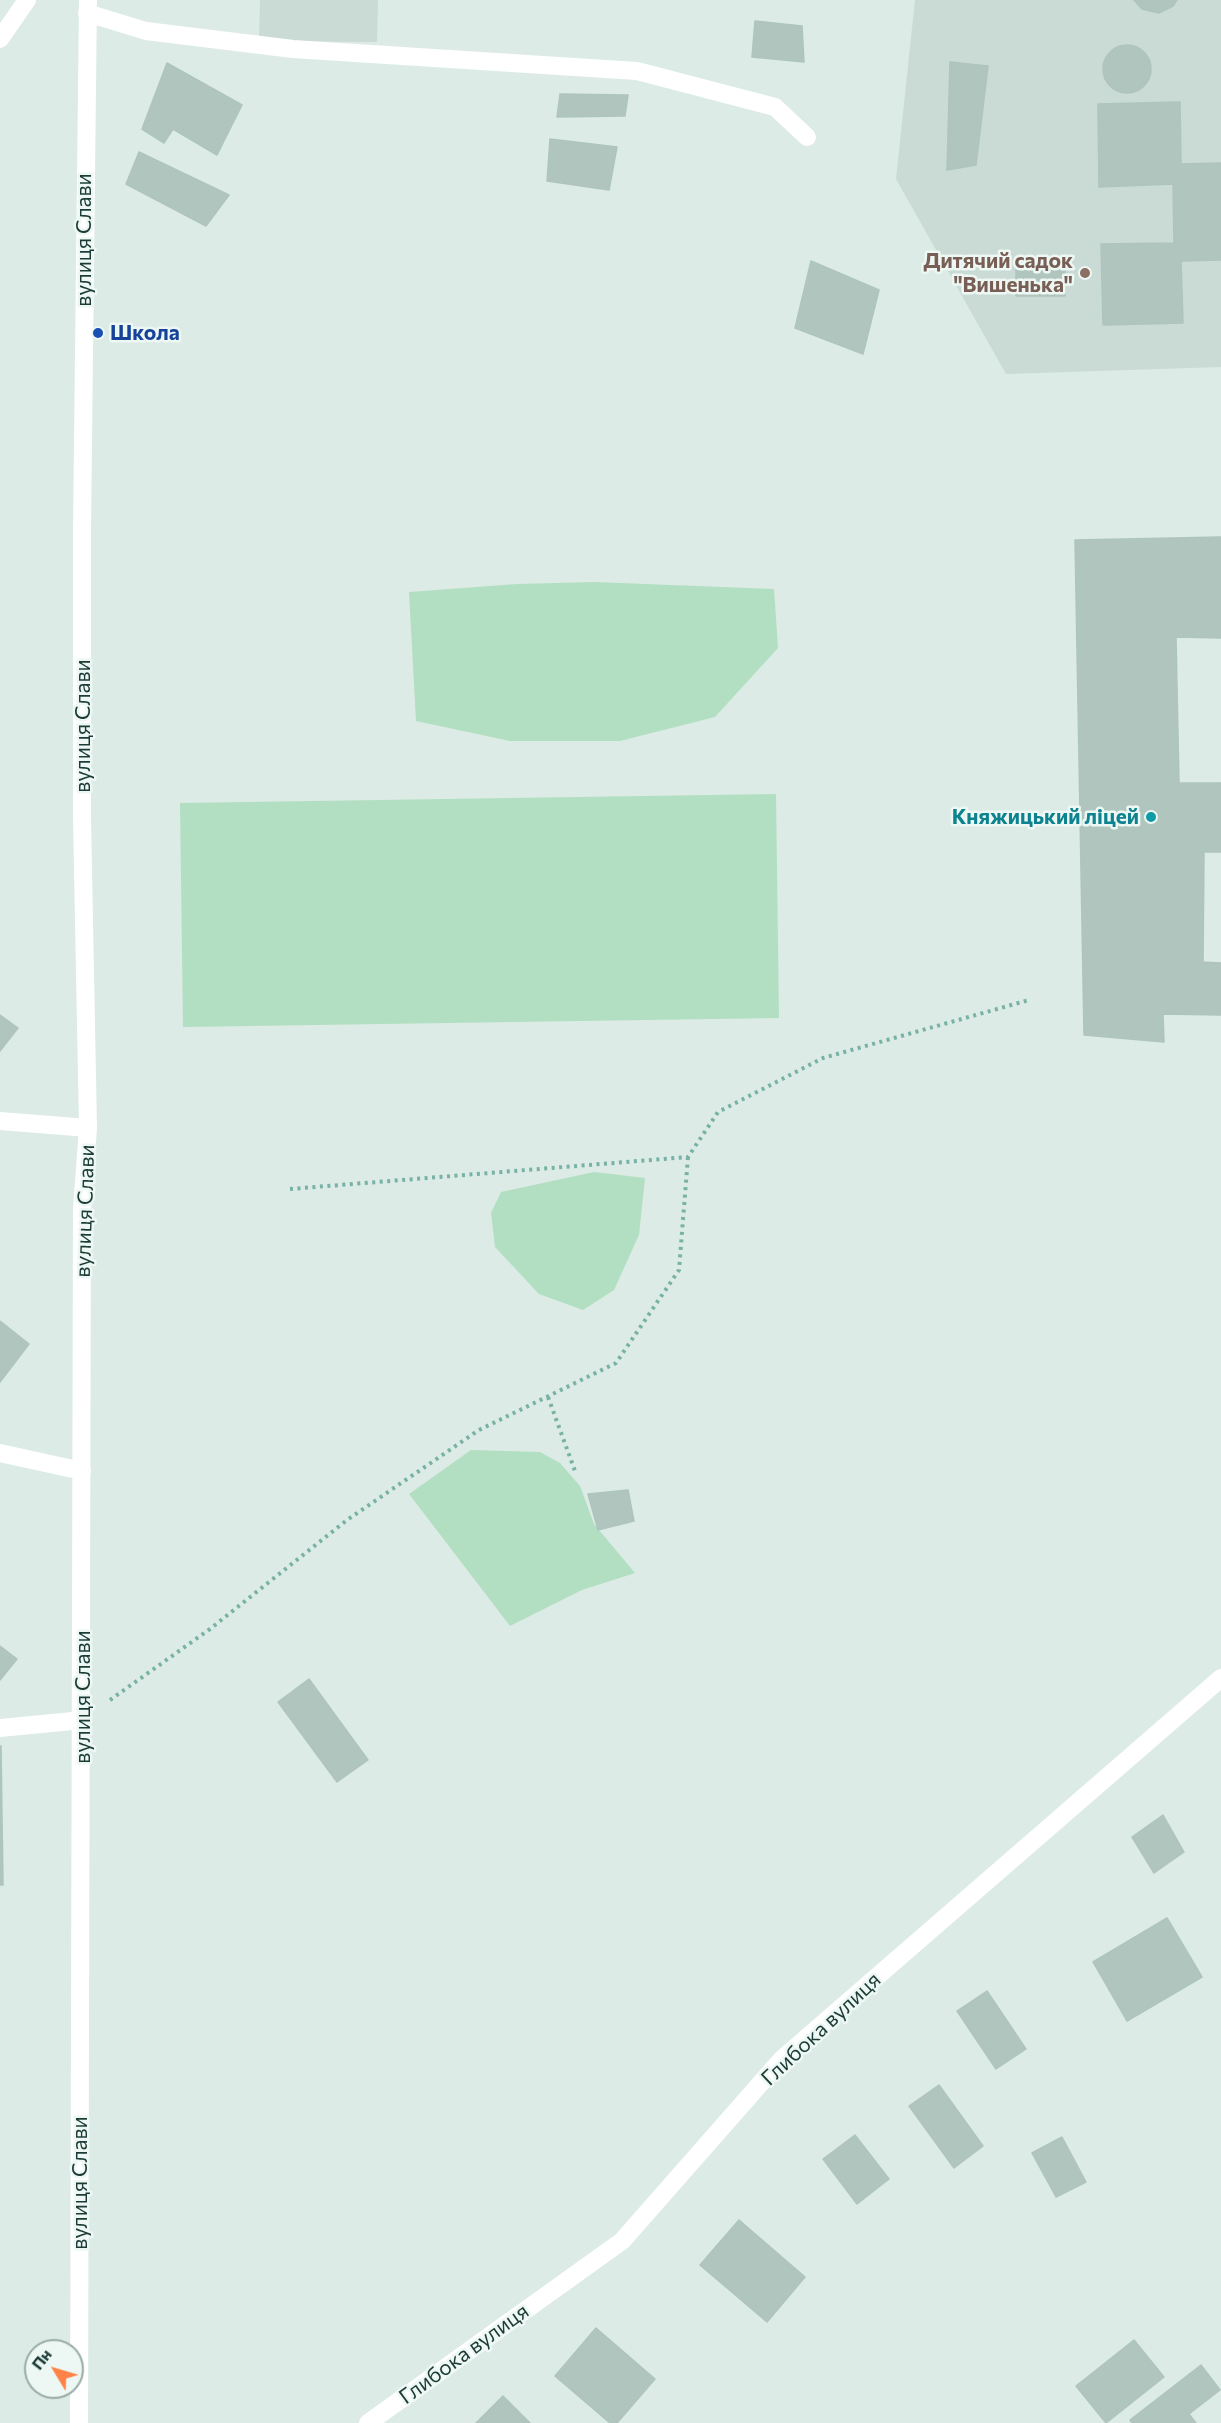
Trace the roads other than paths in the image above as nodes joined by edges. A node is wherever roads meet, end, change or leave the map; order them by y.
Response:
1 (27, 0) edge
2 (87, 7) edge
3 (0, 39) edge
4 (807, 137) dead end
5 (0, 1121) edge
6 (88, 1128) junction
7 (0, 1453) edge
8 (82, 1471) junction
9 (1221, 1678) edge
10 (83, 1720) junction
11 (0, 1728) edge
12 (79, 2423) edge
13 (368, 2423) edge

1 - 3 street
2 - 4 street
2 - 6 street, вулиця Слави
5 - 6 street
6 - 8 street, вулиця Слави
7 - 8 street
8 - 10 street, вулиця Слави
9 - 13 street, Глибока вулиця
10 - 11 street
10 - 12 street, вулиця Слави

